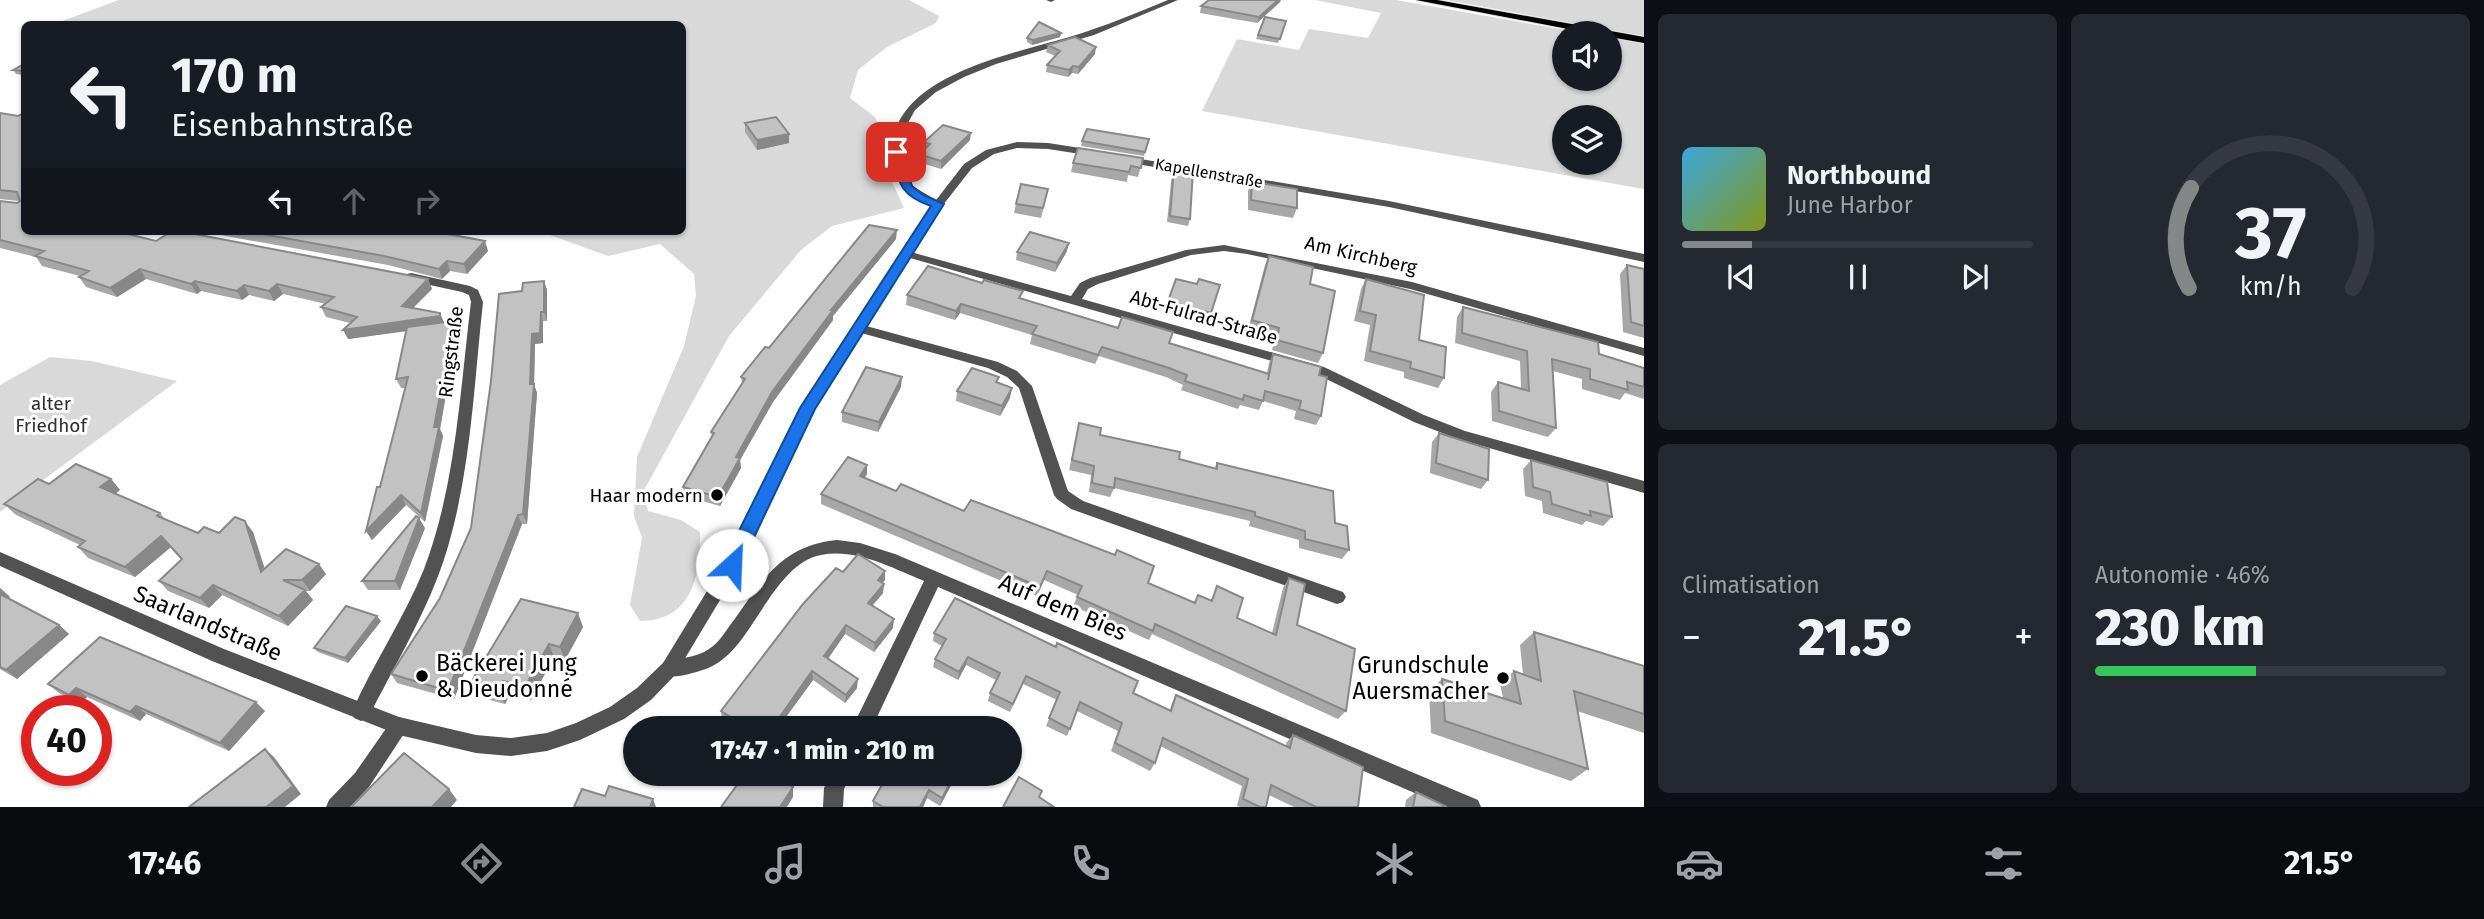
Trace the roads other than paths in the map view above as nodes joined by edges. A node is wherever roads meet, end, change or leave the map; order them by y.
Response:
1 (1174, 0) edge
2 (1421, 0) edge
3 (1552, 24) edge
4 (1622, 36) edge
5 (1644, 40) edge
6 (1105, 155) edge
7 (1117, 158) edge
8 (938, 204) junction
9 (191, 235) edge
10 (204, 237) edge
11 (907, 254) junction
12 (1644, 258) edge
13 (401, 275) edge
14 (1075, 300) junction
15 (859, 328) junction
16 (1644, 352) edge
17 (1644, 486) edge
18 (0, 559) edge
19 (933, 579) junction
20 (1337, 597) dead end
21 (669, 669) junction
22 (361, 712) junction
23 (868, 716) edge
24 (399, 726) junction
25 (835, 786) edge
26 (336, 807) edge
27 (833, 807) edge
28 (1471, 807) edge

1 - 8 street
2 - 3 main road
4 - 5 main road
6 - 8 street
7 - 12 street, Kapellenstraße
8 - 11 street
9 - 10 street
11 - 14 street, Abt-Fulrad-Straße
11 - 15 street
13 - 22 street, Ringstraße
14 - 16 street, Am Kirchberg
14 - 17 street, Abt-Fulrad-Straße
15 - 20 street
15 - 21 street
18 - 22 street, Saarlandstraße
19 - 21 street, Auf dem Bies
19 - 23 street
19 - 28 street, Auf dem Bies
21 - 24 street
22 - 24 street, Saarlandstraße
24 - 26 street
25 - 27 street

